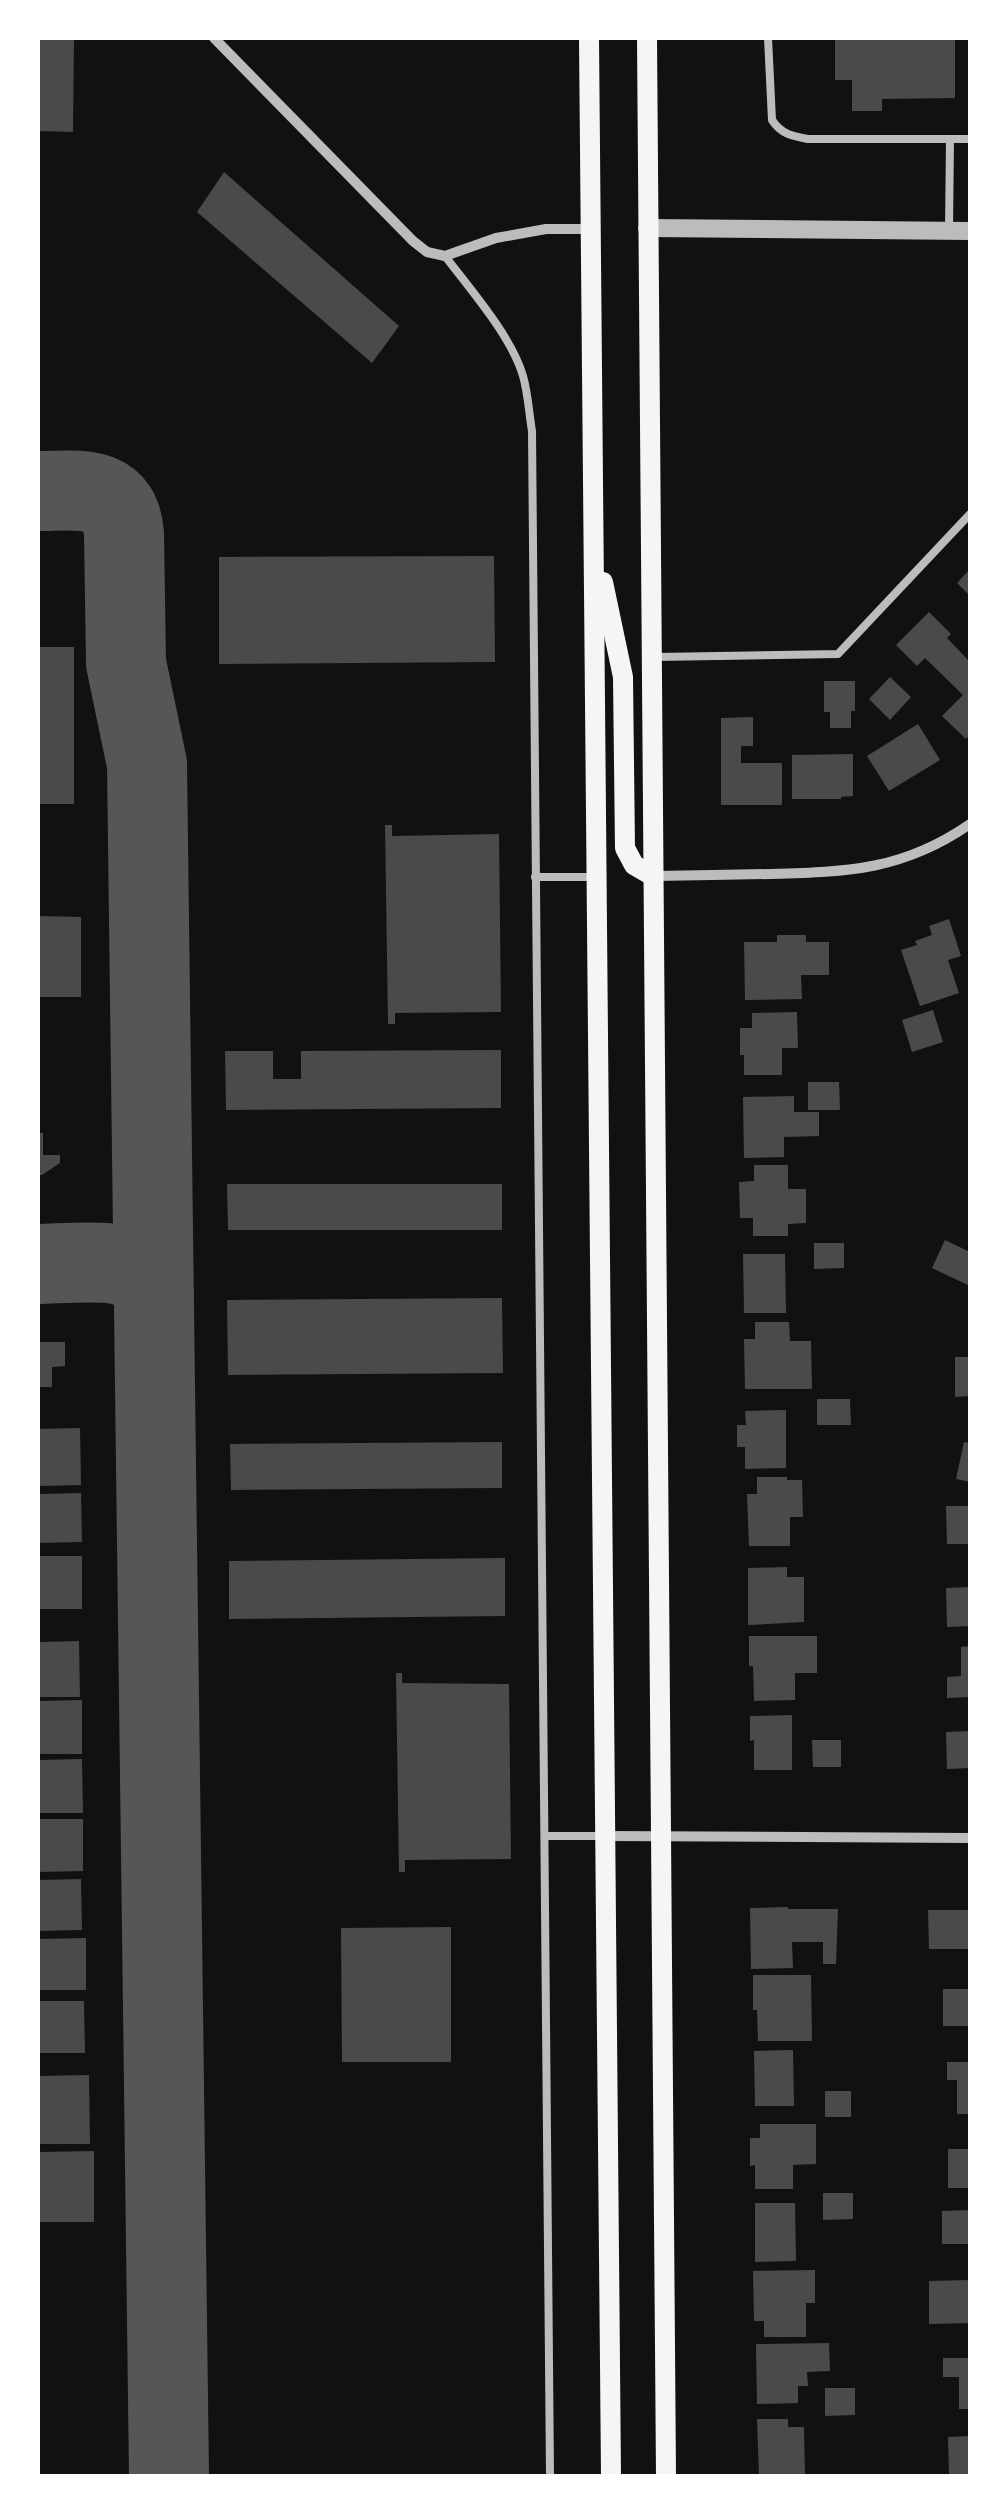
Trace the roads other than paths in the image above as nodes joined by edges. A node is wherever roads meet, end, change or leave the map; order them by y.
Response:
1 (214, 38) edge
2 (590, 38) edge
3 (647, 38) edge
4 (768, 38) edge
5 (950, 139) junction
6 (970, 139) edge
7 (647, 228) junction
8 (590, 229) junction
9 (950, 230) junction
10 (970, 230) edge
11 (445, 256) junction
12 (970, 514) edge
13 (594, 542) junction
14 (651, 657) junction
15 (970, 824) edge
16 (535, 876) junction
17 (653, 876) junction
18 (597, 877) junction
19 (661, 1835) junction
20 (545, 1836) junction
21 (606, 1836) junction
22 (970, 1838) edge
23 (550, 2476) edge
24 (611, 2476) edge
25 (666, 2476) edge

1 - 11 street
2 - 8 main road
3 - 7 main road
4 - 5 lane
5 - 6 lane
5 - 9 lane
7 - 9 street
7 - 14 main road
8 - 11 street
8 - 13 main road
9 - 10 street
11 - 16 lane
12 - 14 lane
13 - 17 main road
13 - 18 main road
14 - 17 main road
15 - 17 street
16 - 18 lane
16 - 20 lane
17 - 19 main road
18 - 21 main road
19 - 21 street
19 - 22 street
19 - 25 main road
20 - 21 lane
20 - 23 lane
21 - 24 main road

